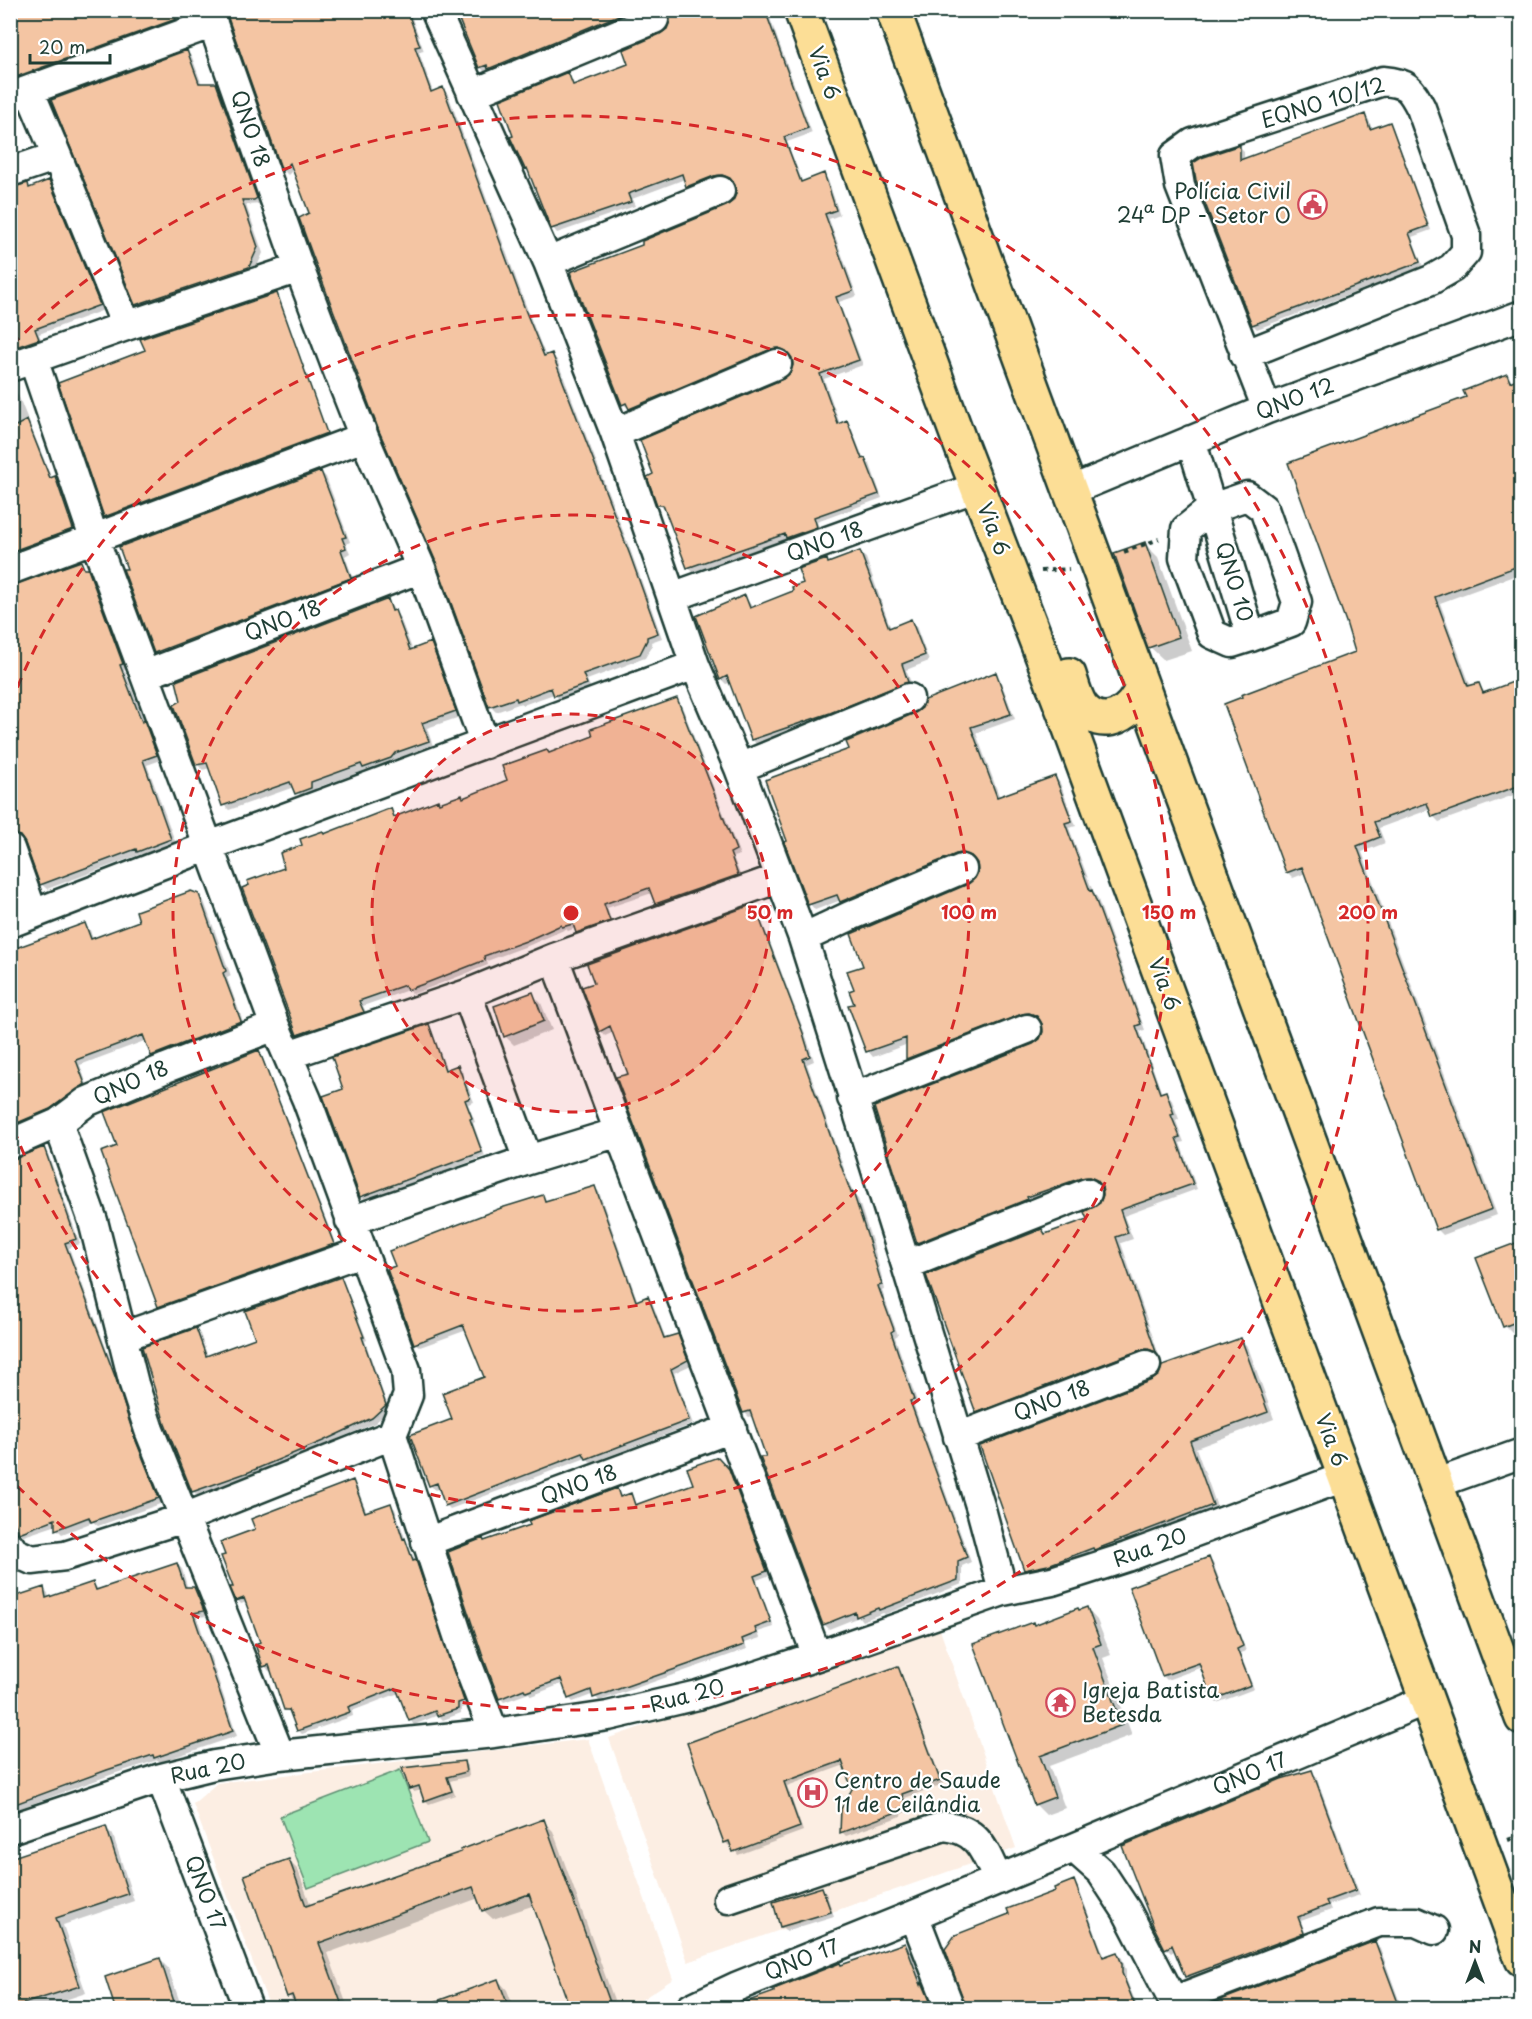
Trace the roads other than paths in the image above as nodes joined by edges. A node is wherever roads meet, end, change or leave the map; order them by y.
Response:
1 (435, 10) edge
2 (801, 10) edge
3 (893, 10) edge
4 (210, 17) edge
5 (654, 19) dead end
6 (20, 93) edge
7 (472, 94) junction
8 (57, 156) junction
9 (10, 172) edge
10 (720, 191) dead end
11 (548, 262) junction
12 (299, 268) junction
13 (1521, 315) edge
14 (126, 326) junction
15 (1245, 356) junction
16 (22, 363) edge
17 (777, 364) dead end
18 (1267, 409) junction
19 (615, 433) junction
20 (364, 437) junction
21 (959, 440) junction
22 (1191, 440) junction
23 (977, 487) junction
24 (1072, 490) junction
25 (1212, 508) junction
26 (94, 538) junction
27 (421, 568) junction
28 (10, 570) edge
29 (672, 597) junction
30 (1251, 637) junction
31 (695, 665) junction
32 (145, 675) junction
33 (1142, 686) junction
34 (909, 698) dead end
35 (485, 744) junction
36 (739, 768) junction
37 (209, 846) junction
38 (10, 849) edge
39 (962, 869) dead end
40 (779, 878) junction
41 (22, 918) edge
42 (803, 938) junction
43 (554, 958) junction
44 (467, 993) junction
45 (275, 1026) junction
46 (1027, 1029) dead end
47 (288, 1055) junction
48 (852, 1098) junction
49 (58, 1123) junction
50 (620, 1132) junction
51 (10, 1144) edge
52 (528, 1160) junction
53 (1087, 1193) dead end
54 (350, 1221) junction
55 (361, 1252) junction
56 (906, 1265) junction
57 (122, 1336) junction
58 (1146, 1365) dead end
59 (732, 1428) junction
60 (392, 1435) junction
61 (958, 1437) junction
62 (1521, 1454) edge
63 (1344, 1477) junction
64 (1435, 1484) junction
65 (184, 1518) junction
66 (426, 1542) junction
67 (10, 1546) edge
68 (1003, 1591) junction
69 (817, 1656) junction
70 (1426, 1700) junction
71 (1521, 1718) edge
72 (494, 1733) junction
73 (280, 1755) junction
74 (161, 1778) junction
75 (10, 1829) edge
76 (1074, 1848) junction
77 (998, 1880) junction
78 (728, 1899) dead end
79 (914, 1915) junction
80 (1434, 1930) dead end
81 (1521, 1959) edge
82 (1175, 2005) edge
83 (248, 2008) edge
84 (691, 2008) edge
85 (950, 2008) edge

1 - 7 street
2 - 21 main road, Via 6
3 - 24 main road
4 - 6 street, QNO 18
4 - 12 street, QNO 18
5 - 7 street
6 - 8 street, QNO 18
7 - 11 street
8 - 9 street
8 - 14 street, QNO 18
10 - 11 street
11 - 19 street
12 - 14 street
12 - 20 street, QNO 18
13 - 18 street, QNO 12
14 - 16 street
15 - 15 street, EQNO 10/12
15 - 18 street
16 - 26 street
17 - 19 street
18 - 22 street, QNO 12
19 - 29 street
20 - 26 street
20 - 27 street, QNO 18
21 - 23 main road, Via 6
21 - 33 main road
22 - 24 street, QNO 12
22 - 25 street, QNO 10
23 - 29 street, QNO 18
23 - 63 main road, Via 6
24 - 33 main road
25 - 30 street, QNO 10
25 - 30 street
25 - 30 street, QNO 10
26 - 28 street
26 - 32 street
27 - 32 street, QNO 18
27 - 35 street, QNO 18
29 - 31 street
31 - 35 street
31 - 36 street
32 - 37 street
33 - 64 main road
34 - 36 street
35 - 37 street
36 - 40 street
37 - 41 street
37 - 45 street
38 - 41 street
39 - 42 street
40 - 42 street
40 - 43 street
42 - 48 street
43 - 44 street
43 - 50 street
44 - 47 street
44 - 52 street
45 - 47 street
45 - 49 street, QNO 18
46 - 48 street
47 - 54 street
48 - 56 street
49 - 51 street, QNO 18
49 - 57 street
50 - 52 street
50 - 59 street
52 - 54 street
53 - 56 street
54 - 55 street
55 - 57 street
55 - 60 street
56 - 61 street
57 - 65 street
58 - 61 street, QNO 18
59 - 66 street, QNO 18
59 - 69 street
60 - 65 street
60 - 66 street
61 - 68 street
62 - 64 street
63 - 68 street, Rua 20
63 - 70 main road, Via 6
64 - 71 main road
65 - 67 street
65 - 73 street
66 - 72 street
68 - 69 street, Rua 20
69 - 72 street, Rua 20
70 - 76 street, QNO 17
70 - 81 main road, Via 6
72 - 73 street, Rua 20
73 - 74 street, Rua 20
74 - 75 street, Rua 20
74 - 83 street, QNO 17
76 - 77 street, QNO 17
76 - 82 street
77 - 78 street
77 - 79 street, QNO 17
79 - 84 street, QNO 17
79 - 85 street
80 - 82 street

